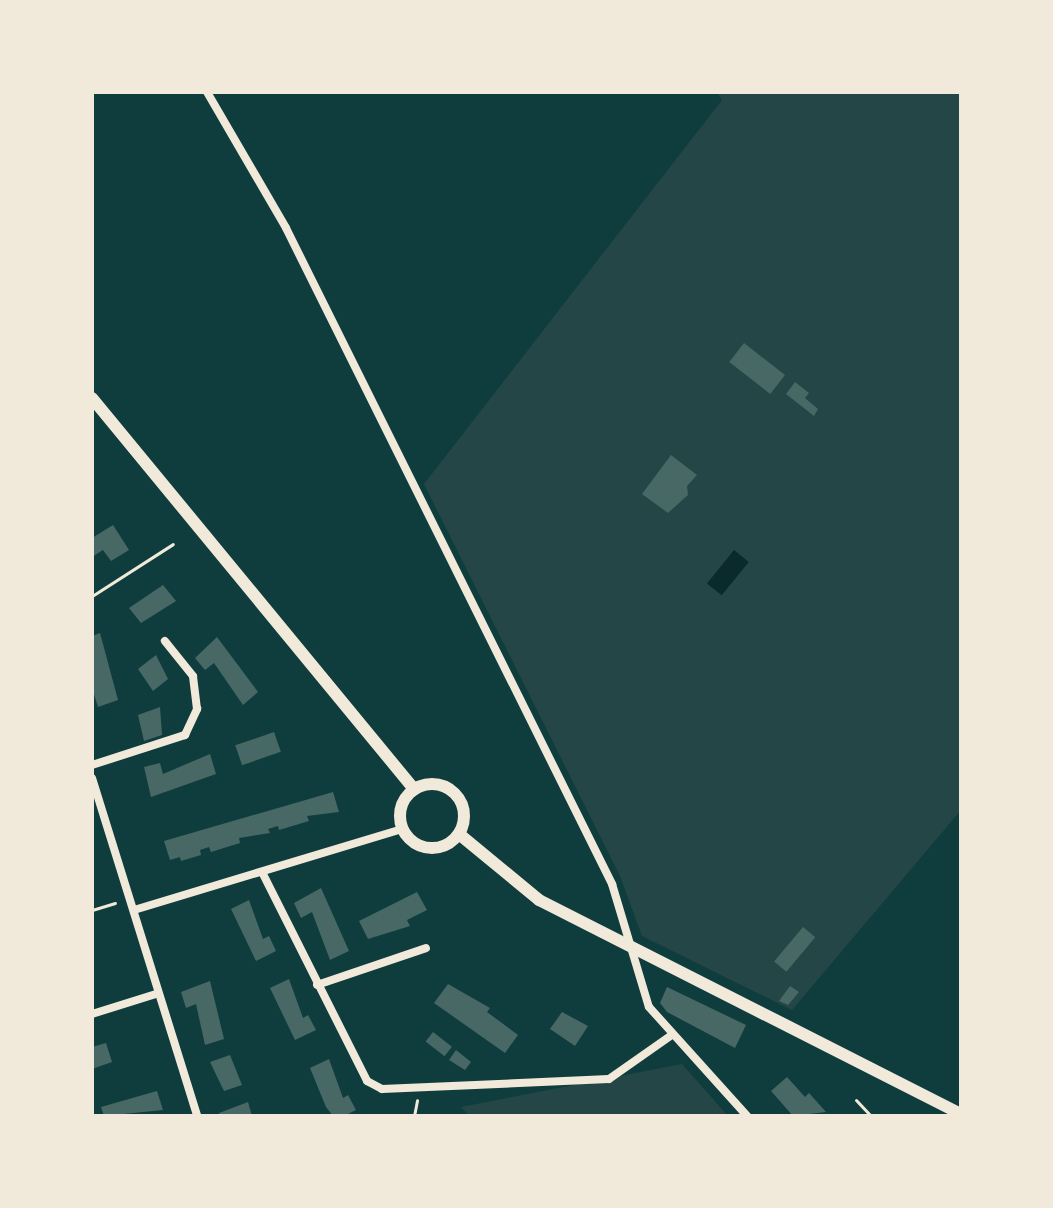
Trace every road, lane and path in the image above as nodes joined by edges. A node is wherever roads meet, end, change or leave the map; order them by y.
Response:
1 (207, 92) edge
2 (92, 398) edge
3 (173, 544) dead end
4 (92, 596) edge
5 (165, 641) dead end
6 (92, 765) edge
7 (92, 778) edge
8 (414, 789) junction
9 (403, 829) junction
10 (459, 834) junction
11 (262, 872) junction
12 (130, 898) junction
13 (92, 910) edge
14 (134, 910) junction
15 (426, 948) dead end
16 (631, 950) junction
17 (317, 985) junction
18 (156, 994) junction
19 (92, 1014) edge
20 (673, 1034) junction
21 (856, 1100) dead end
22 (961, 1114) edge
23 (197, 1116) edge
24 (747, 1116) edge
25 (871, 1116) edge

1 - 16 street
2 - 8 main road
3 - 4 path
5 - 6 street
7 - 12 street
8 - 9 main road
8 - 10 main road
9 - 10 main road
9 - 11 street
10 - 16 main road
11 - 14 street
11 - 17 street
12 - 13 path
12 - 14 street
14 - 18 street
15 - 17 street
16 - 20 street
16 - 22 main road
17 - 20 street
18 - 19 street
18 - 23 street
20 - 24 street
21 - 25 path

